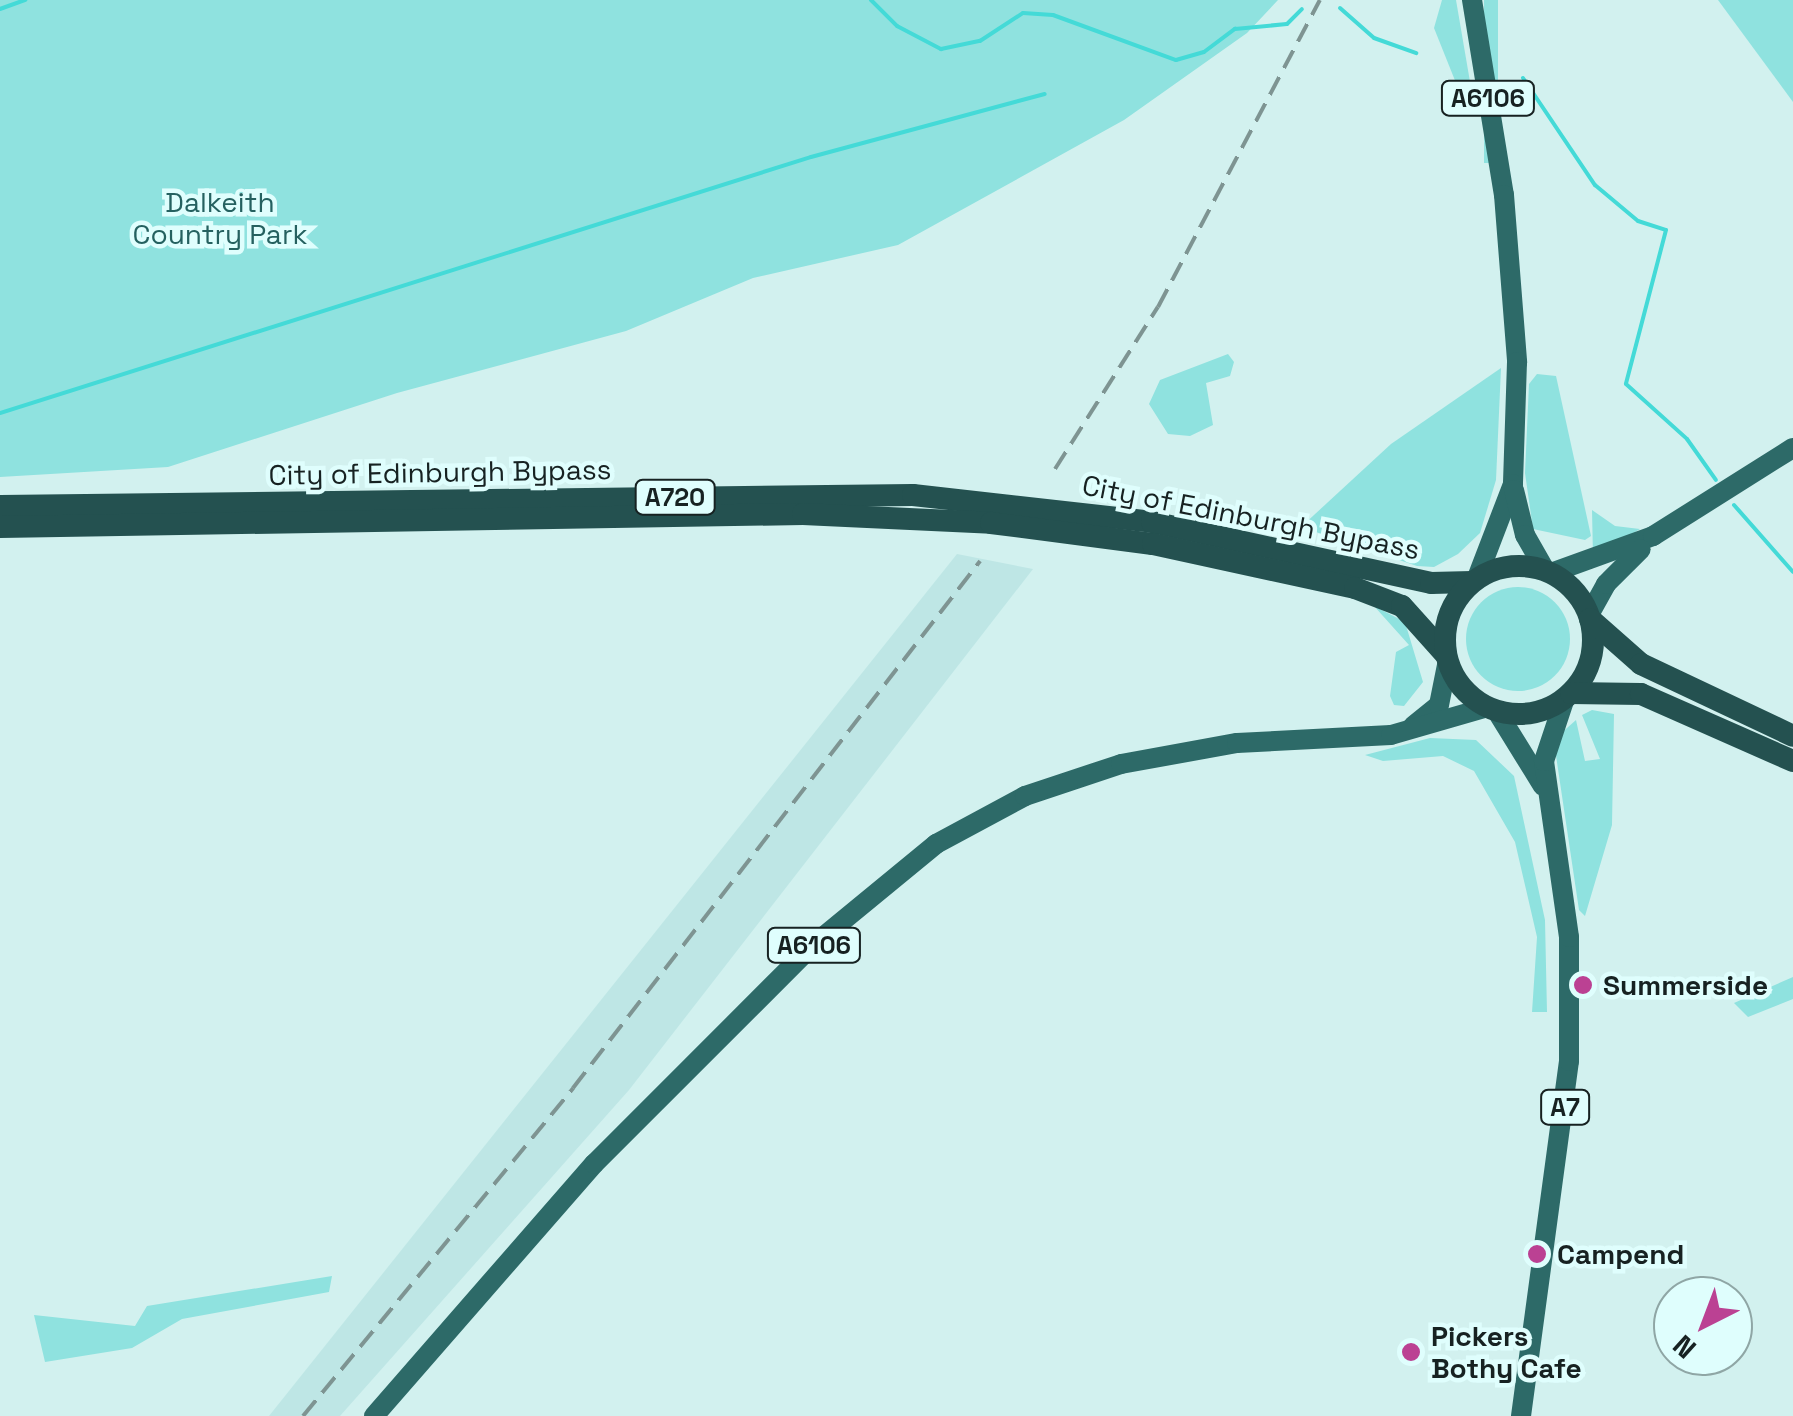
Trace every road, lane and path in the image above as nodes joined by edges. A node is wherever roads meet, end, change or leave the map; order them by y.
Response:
1 (1472, 0) edge
2 (1793, 448) edge
3 (1513, 484) junction
4 (0, 506) edge
5 (0, 527) edge
6 (1652, 536) junction
7 (1548, 572) junction
8 (1475, 580) junction
9 (1590, 617) junction
10 (1447, 658) junction
11 (1568, 695) junction
12 (1492, 709) junction
13 (1402, 732) junction
14 (1793, 736) edge
15 (1793, 761) edge
16 (1548, 797) junction
17 (374, 1416) edge
18 (1522, 1416) edge

1 - 3 main road, A6106
2 - 6 main road
3 - 7 main road, A6106
3 - 8 main road, A6106
4 - 8 highway, City of Edinburgh Bypass / A720
5 - 10 highway, City of Edinburgh Bypass / A720
6 - 7 main road
6 - 9 main road
7 - 8 highway
7 - 9 highway
8 - 10 highway
9 - 11 highway
9 - 14 highway
10 - 12 highway
10 - 13 main road
11 - 12 highway
11 - 15 highway
11 - 16 main road, A7
12 - 13 main road, A6106
12 - 16 main road, A7
13 - 17 main road, A6106
16 - 18 main road, A7

